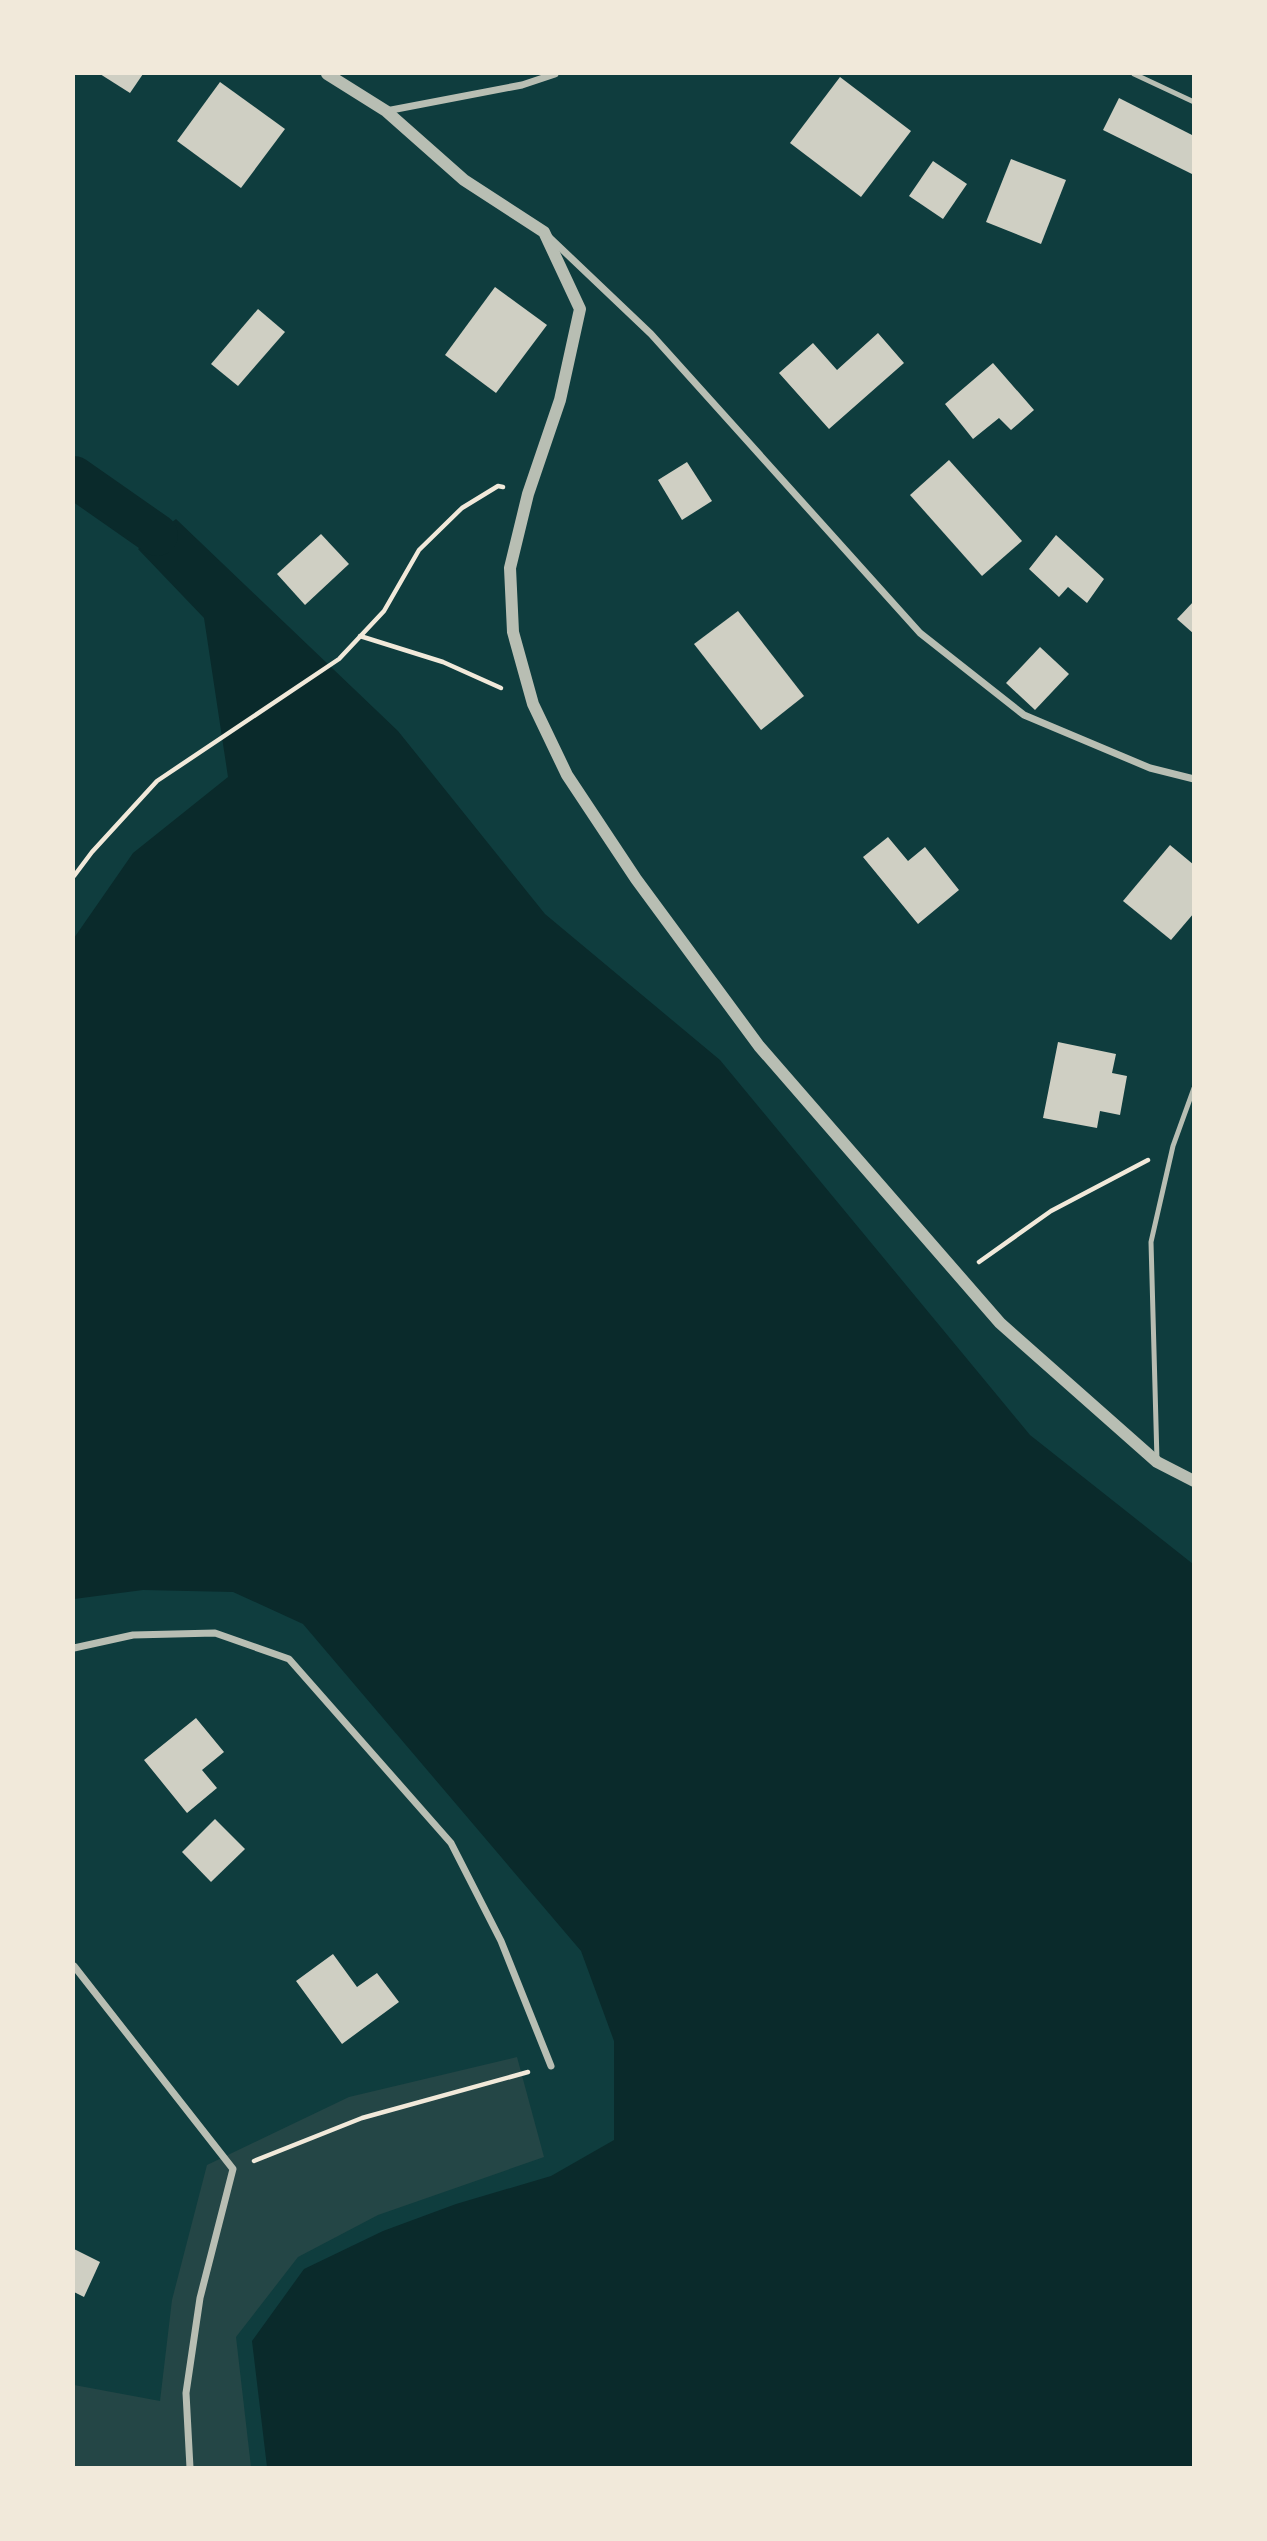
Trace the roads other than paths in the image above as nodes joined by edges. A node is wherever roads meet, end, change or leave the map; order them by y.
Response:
1 (327, 74) edge
2 (555, 74) edge
3 (1134, 74) edge
4 (1194, 102) edge
5 (386, 111) junction
6 (544, 232) junction
7 (1194, 779) edge
8 (1194, 1088) edge
9 (1157, 1462) junction
10 (1194, 1481) edge
11 (74, 1648) edge
12 (74, 1966) edge
13 (551, 2066) road end
14 (190, 2468) edge

1 - 5 street
2 - 5 street
3 - 4 lane
5 - 6 street
6 - 7 street
6 - 9 street
8 - 9 lane
9 - 10 street
11 - 13 street
12 - 14 street

